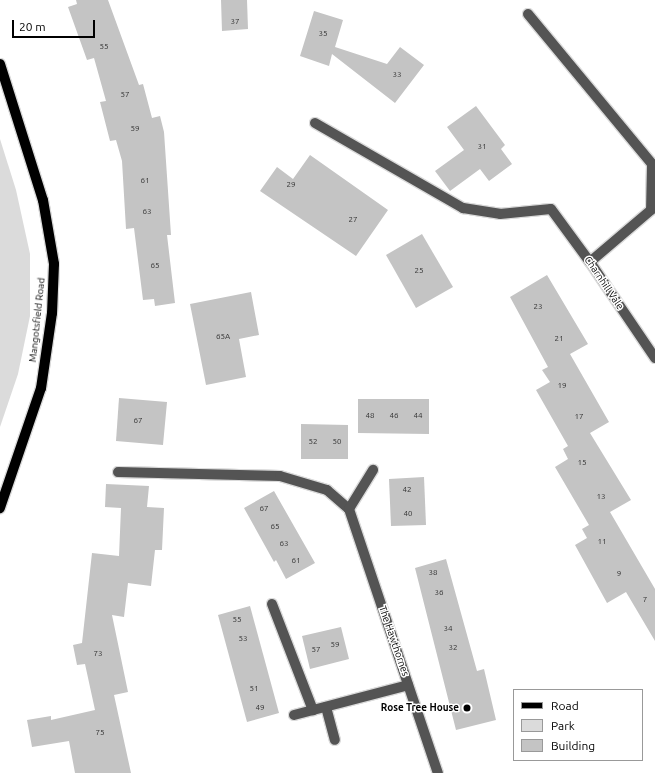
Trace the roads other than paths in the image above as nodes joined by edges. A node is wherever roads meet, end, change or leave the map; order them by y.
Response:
1 (528, 14) dead end
2 (0, 64) edge
3 (315, 123) dead end
4 (590, 262) junction
5 (655, 358) edge
6 (373, 470) dead end
7 (118, 472) dead end
8 (0, 508) edge
9 (349, 509) junction
10 (272, 604) dead end
11 (408, 685) junction
12 (326, 707) junction
13 (312, 710) junction
14 (294, 715) dead end
15 (335, 740) dead end
16 (438, 773) edge

1 - 4 street
2 - 8 main road, Mangotsfield Road
3 - 4 street, Charnhill Vale
4 - 5 street, Charnhill Vale
6 - 9 street
7 - 9 street
9 - 11 street, The Hawthornes
10 - 13 street
11 - 12 street
11 - 16 street, The Hawthornes
12 - 13 street
12 - 15 street
13 - 14 street

